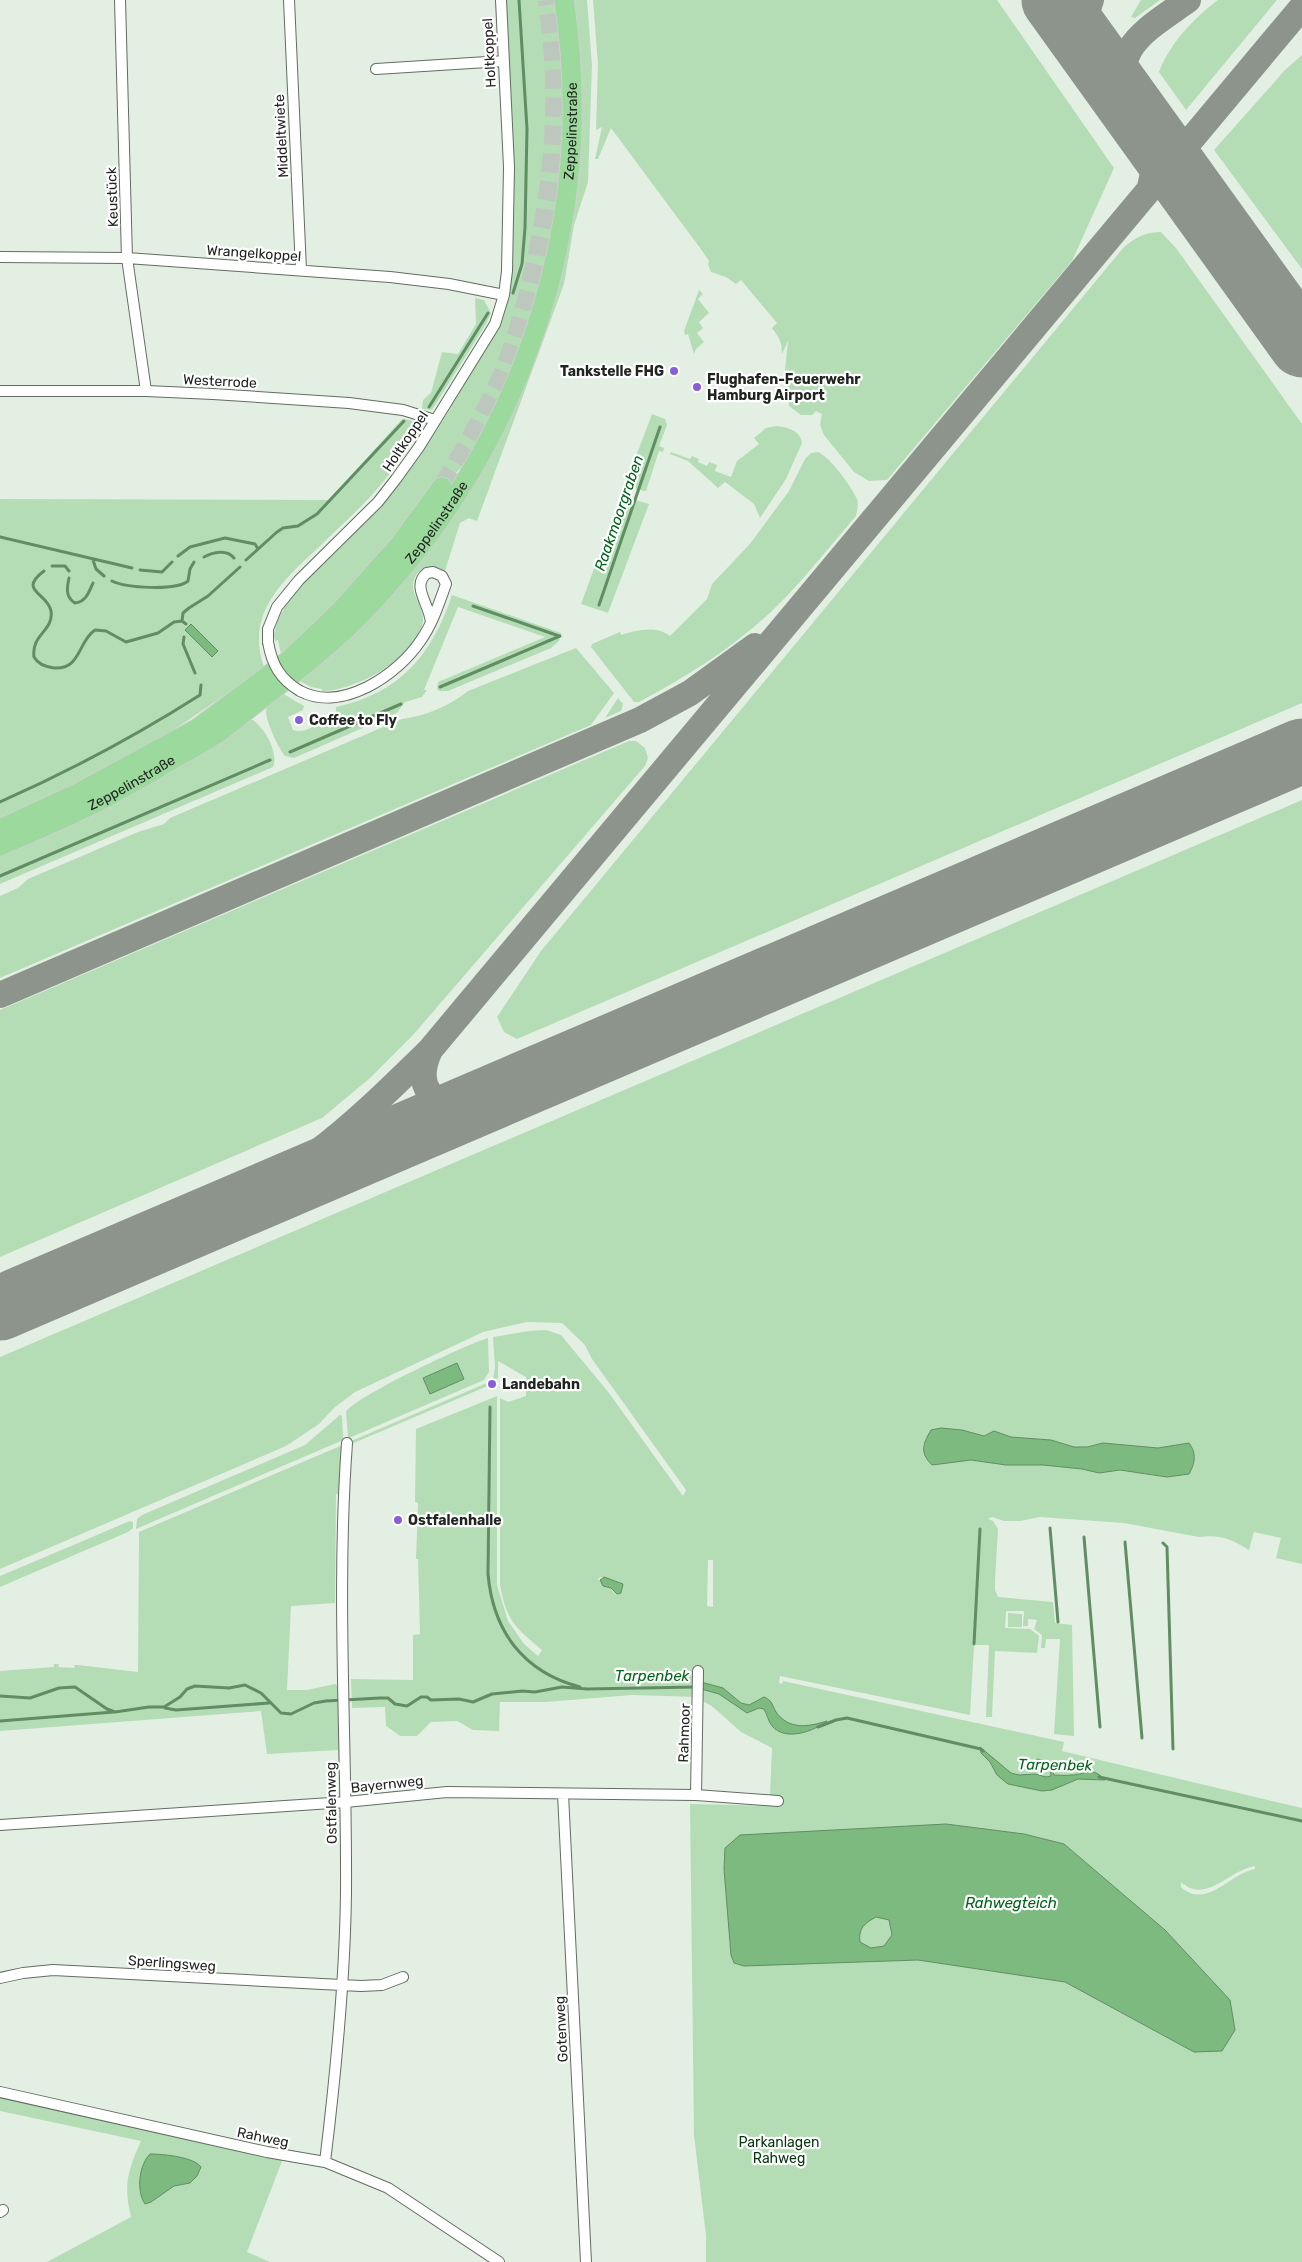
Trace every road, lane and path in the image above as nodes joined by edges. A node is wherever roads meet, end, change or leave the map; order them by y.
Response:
1 (120, 0) edge
2 (289, 0) edge
3 (501, 0) edge
4 (564, 0) edge
5 (503, 61) junction
6 (376, 69) dead end
7 (0, 257) edge
8 (127, 258) junction
9 (302, 270) junction
10 (504, 295) junction
11 (0, 391) edge
12 (146, 391) junction
13 (435, 420) junction
14 (442, 486) tunnel mouth
15 (431, 622) dead end
16 (0, 829) edge
17 (0, 846) edge
18 (347, 1443) dead end
19 (698, 1675) dead end
20 (563, 1794) junction
21 (696, 1795) junction
22 (778, 1801) dead end
23 (346, 1802) junction
24 (0, 1825) edge
25 (404, 1977) dead end
26 (0, 1978) edge
27 (343, 1986) junction
28 (0, 2092) edge
29 (325, 2162) junction
30 (499, 2262) edge
31 (586, 2262) edge

1 - 8 street, Keustück
2 - 9 street, Middeltwiete
3 - 5 street, Holtkoppel
4 - 17 highway, Zeppelinstraße
5 - 6 street
5 - 10 street, Holtkoppel
7 - 8 street, Wrangelkoppel
8 - 9 street, Wrangelkoppel
8 - 12 street, Keustück
9 - 10 street, Wrangelkoppel
10 - 13 street, Holtkoppel
11 - 12 street, Westerrode
12 - 13 street, Westerrode
13 - 15 street, Holtkoppel, bridge
14 - 16 highway, Zeppelinstraße
18 - 23 street, Ostfalenweg
19 - 21 street, Rahmoor
20 - 21 street, Bayernweg
20 - 23 street, Bayernweg
20 - 31 street, Gotenweg
21 - 22 street, Bayernweg
23 - 24 street, Bayernweg
23 - 27 street, Ostfalenweg
25 - 27 street, Sperlingsweg
26 - 27 street, Sperlingsweg
27 - 29 street, Ostfalenweg
28 - 29 street, Rahweg
29 - 30 street, Rahweg

